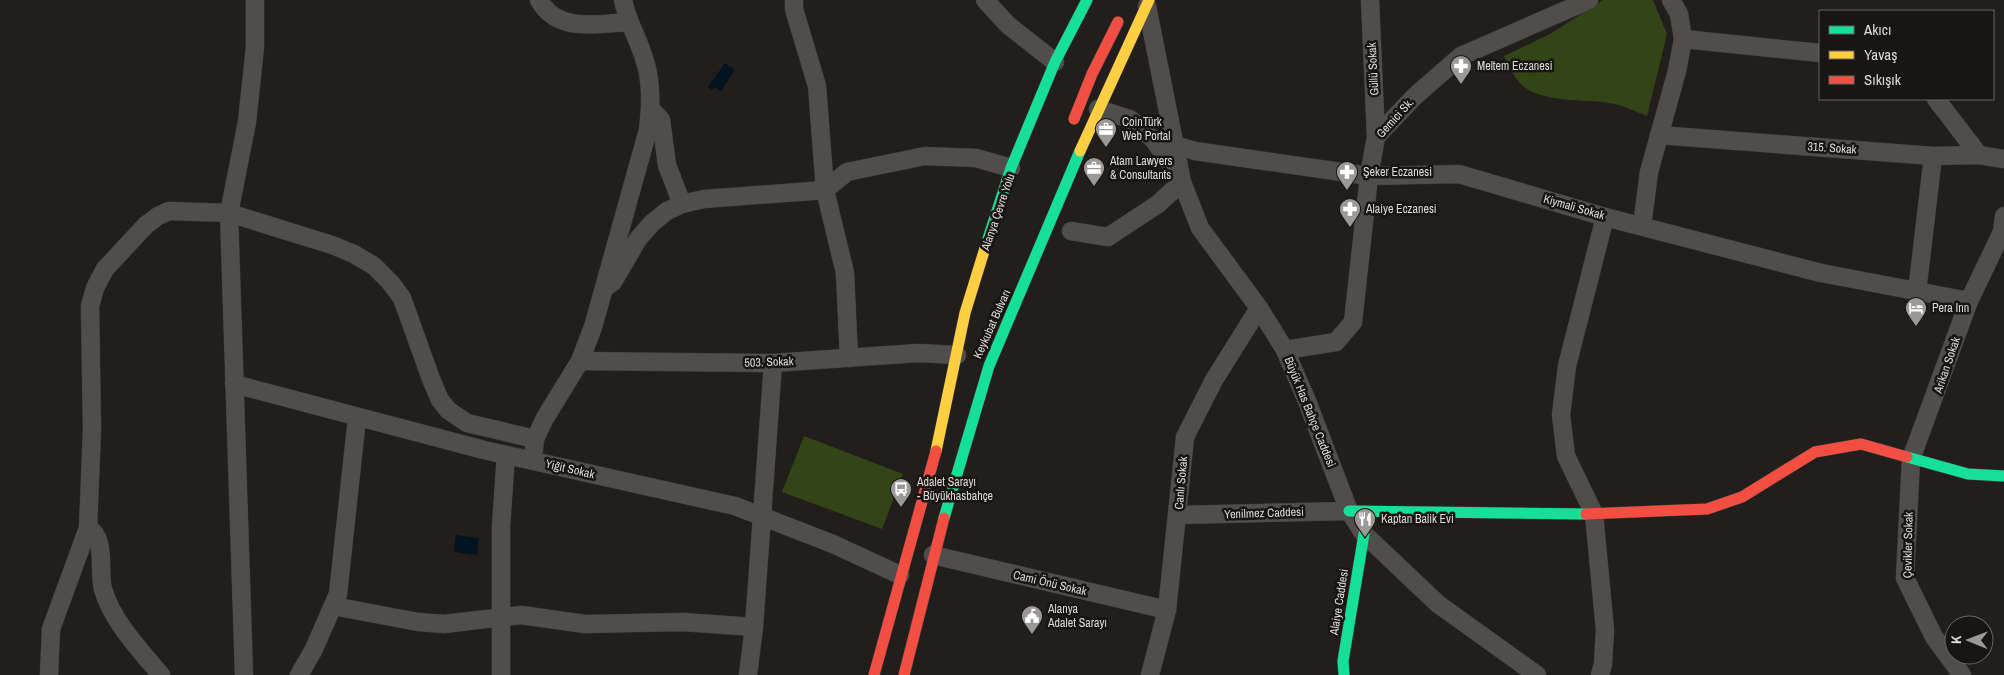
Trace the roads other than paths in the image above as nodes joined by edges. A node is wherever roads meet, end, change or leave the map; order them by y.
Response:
1 (254, 0) edge
2 (539, 0) edge
3 (623, 0) edge
4 (794, 0) edge
5 (985, 0) edge
6 (1087, 0) edge
7 (1370, 0) edge
8 (1589, 0) edge
9 (1671, 0) edge
10 (1148, 2) edge
11 (1125, 8) dead end
12 (628, 22) junction
13 (1683, 39) junction
14 (1819, 53) edge
15 (1055, 62) junction
16 (1937, 100) edge
17 (651, 109) junction
18 (1098, 109) junction
19 (1071, 128) dead end
20 (1660, 135) junction
21 (1376, 137) junction
22 (1175, 145) junction
23 (1979, 155) junction
24 (1933, 156) junction
25 (2004, 159) edge
26 (1011, 168) junction
27 (1369, 176) junction
28 (1182, 182) junction
29 (825, 190) junction
30 (682, 204) junction
31 (229, 213) junction
32 (1605, 217) junction
33 (1642, 226) junction
34 (2003, 227) edge
35 (1071, 231) dead end
36 (1020, 262) dead end
37 (604, 286) junction
38 (1918, 292) junction
39 (1969, 301) junction
40 (1259, 308) junction
41 (971, 342) dead end
42 (1285, 350) junction
43 (957, 354) junction
44 (850, 358) junction
45 (580, 361) junction
46 (773, 363) junction
47 (988, 366) junction
48 (234, 384) junction
49 (358, 418) junction
50 (535, 439) junction
51 (939, 441) junction
52 (506, 455) junction
53 (1911, 459) junction
54 (532, 461) junction
55 (2004, 476) edge
56 (1349, 510) junction
57 (1594, 514) junction
58 (1178, 515) junction
59 (762, 516) junction
60 (88, 528) junction
61 (1364, 534) junction
62 (933, 556) junction
63 (900, 574) junction
64 (333, 606) junction
65 (1167, 610) junction
66 (499, 617) junction
67 (754, 626) junction
68 (50, 675) edge
69 (161, 675) edge
70 (244, 675) edge
71 (299, 675) edge
72 (501, 675) edge
73 (748, 675) edge
74 (874, 675) edge
75 (904, 675) edge
76 (1150, 675) edge
77 (1344, 675) edge
78 (1536, 675) edge
79 (1600, 675) edge
80 (1962, 675) edge

1 - 31 street
2 - 12 street
3 - 12 street
4 - 29 street
5 - 15 street
6 - 15 main road
7 - 21 street, Güllü Sokak
8 - 21 street, Gemici Sk.
9 - 13 street
10 - 18 main road, Keykubat Bulvarı
10 - 22 street, Büyük Has Bahçe Caddesi
11 - 19 main road
12 - 17 street
13 - 14 street
13 - 20 street
15 - 26 main road
16 - 23 street
17 - 30 street
17 - 37 street
18 - 28 street
18 - 47 main road, Keykubat Bulvarı
20 - 24 street, 315. Sokak
20 - 33 street
21 - 27 street, Gemici Sk.
22 - 27 street, Kiymali Sokak
22 - 28 street, Büyük Has Bahçe Caddesi
23 - 24 street, 315. Sokak
23 - 25 street, 315. Sokak
24 - 38 street
26 - 29 street
26 - 43 main road
27 - 32 street, Kiymali Sokak
27 - 42 street, Gemici Sk.
28 - 35 street
28 - 40 street, Büyük Has Bahçe Caddesi
29 - 30 street
29 - 44 street
30 - 37 street
31 - 48 street
31 - 50 street
31 - 60 street
32 - 33 street, Kiymali Sokak
32 - 57 street
33 - 38 street, Kiymali Sokak
34 - 39 street, Arikan Sokak
36 - 47 main road
37 - 45 street
38 - 39 street, Kiymali Sokak
39 - 53 street, Arikan Sokak
40 - 42 street, Büyük Has Bahçe Caddesi
40 - 58 street, Canlı Sokak
41 - 51 main road
42 - 56 street, Büyük Has Bahçe Caddesi
43 - 44 street, 503. Sokak
43 - 51 main road
44 - 46 street, 503. Sokak
45 - 46 street, 503. Sokak
45 - 50 street
46 - 59 street
47 - 62 main road, Keykubat Bulvarı
48 - 49 street, Yiğit Sokak
48 - 70 street
49 - 52 street, Yiğit Sokak
49 - 64 street
50 - 54 street
51 - 63 main road
52 - 54 street, Yiğit Sokak
52 - 66 street
53 - 55 main road
53 - 57 main road
53 - 80 street, Çevikler Sokak
54 - 59 street, Yiğit Sokak
56 - 57 main road
56 - 58 street, Yenilmez Caddesi
56 - 61 street, Büyük Has Bahçe Caddesi
57 - 79 street
58 - 65 street, Canlı Sokak
59 - 63 street, Yiğit Sokak
59 - 67 street
60 - 68 street
60 - 69 street
61 - 77 main road, Alaiye Caddesi
61 - 78 street, Büyük Has Bahçe Caddesi
62 - 65 street, Cami Önü Sokak
62 - 75 main road, Keykubat Bulvarı
63 - 74 main road
64 - 66 street
64 - 71 street
65 - 76 street, Canlı Sokak
66 - 67 street
66 - 72 street
67 - 73 street

